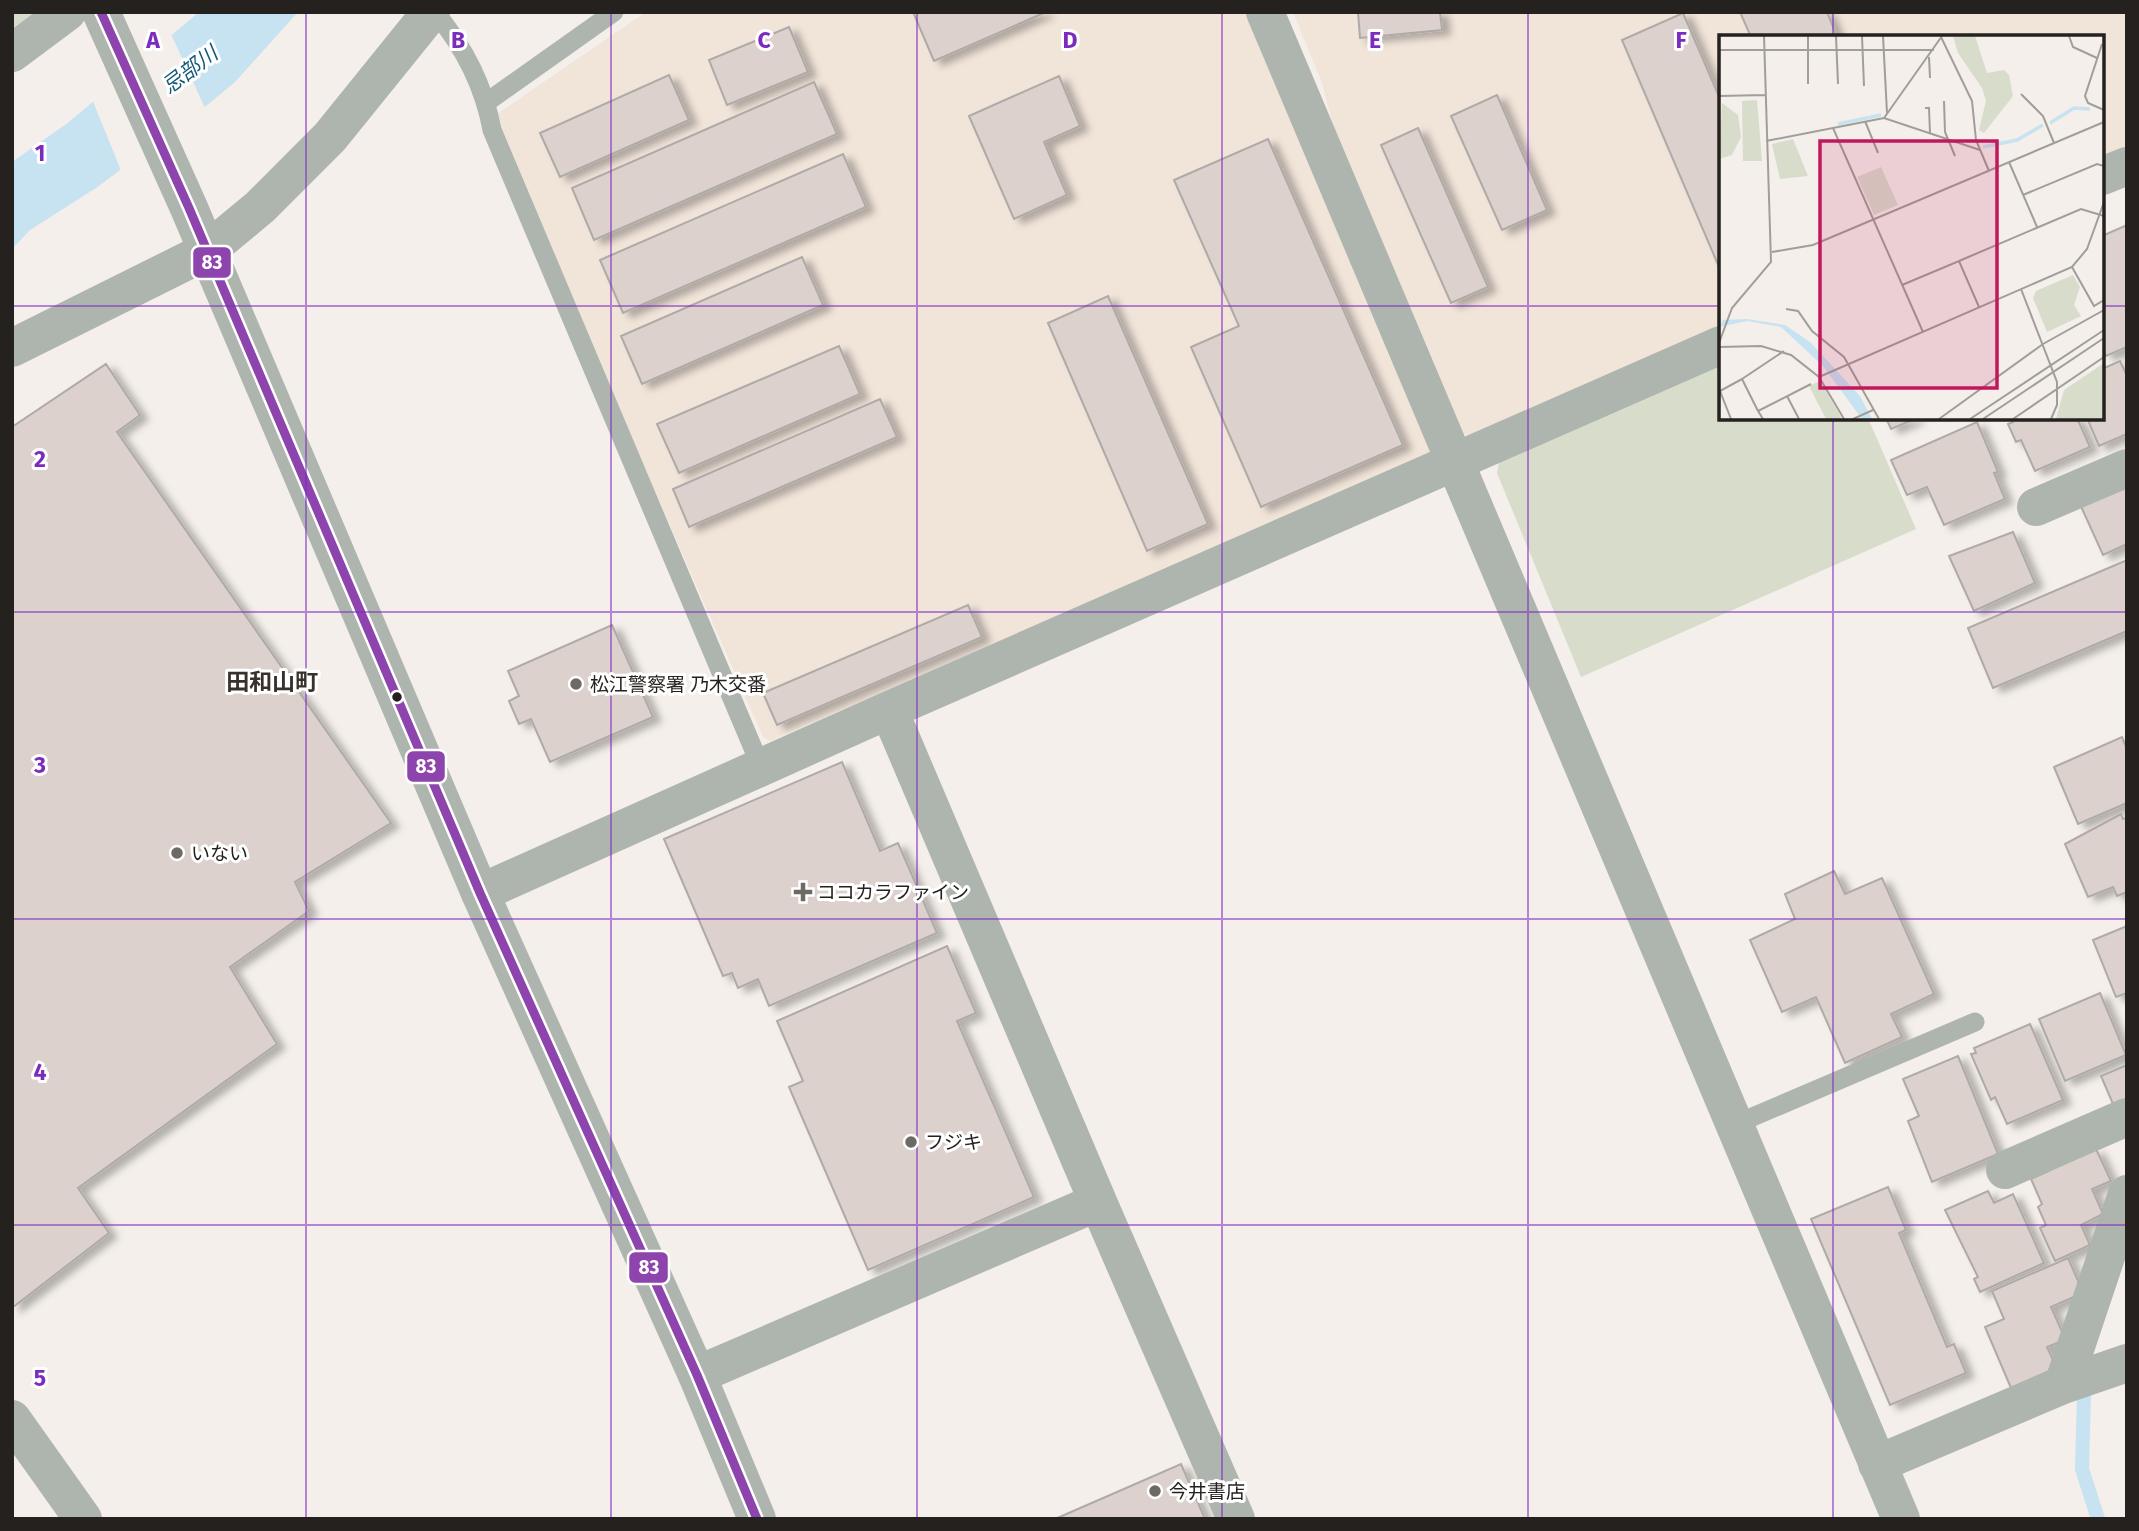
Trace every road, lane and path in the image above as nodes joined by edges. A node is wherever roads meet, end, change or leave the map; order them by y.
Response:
1 (67, 12) edge
2 (433, 12) edge
3 (614, 12) edge
4 (1265, 12) edge
5 (103, 17) edge
6 (12, 53) edge
7 (487, 102) junction
8 (2127, 166) edge
9 (2104, 175) edge
10 (207, 251) junction
11 (1719, 346) edge
12 (12, 348) edge
13 (1454, 464) junction
14 (2127, 468) edge
15 (2036, 507) dead end
16 (888, 710) junction
17 (761, 766) junction
18 (480, 893) junction
19 (1975, 1022) dead end
20 (2127, 1118) edge
21 (1736, 1124) junction
22 (2005, 1170) dead end
23 (2127, 1194) edge
24 (1098, 1202) junction
25 (2127, 1363) edge
26 (697, 1375) junction
27 (2063, 1385) junction
28 (12, 1419) edge
29 (1877, 1464) junction
30 (83, 1519) edge
31 (757, 1519) edge
32 (1236, 1519) edge
33 (1901, 1519) edge

1 - 6 street
2 - 7 lane
2 - 10 street
3 - 7 lane
4 - 13 street
5 - 10 street
7 - 17 lane
8 - 9 street
10 - 12 street
10 - 18 street
11 - 13 street
13 - 16 street
13 - 21 street
14 - 15 street
16 - 17 street
16 - 24 street
17 - 18 street
18 - 26 street
19 - 21 lane
20 - 22 street
21 - 29 street
23 - 27 street
24 - 26 street
24 - 32 street
25 - 27 street
26 - 31 street
27 - 29 street
28 - 30 street
29 - 33 street

